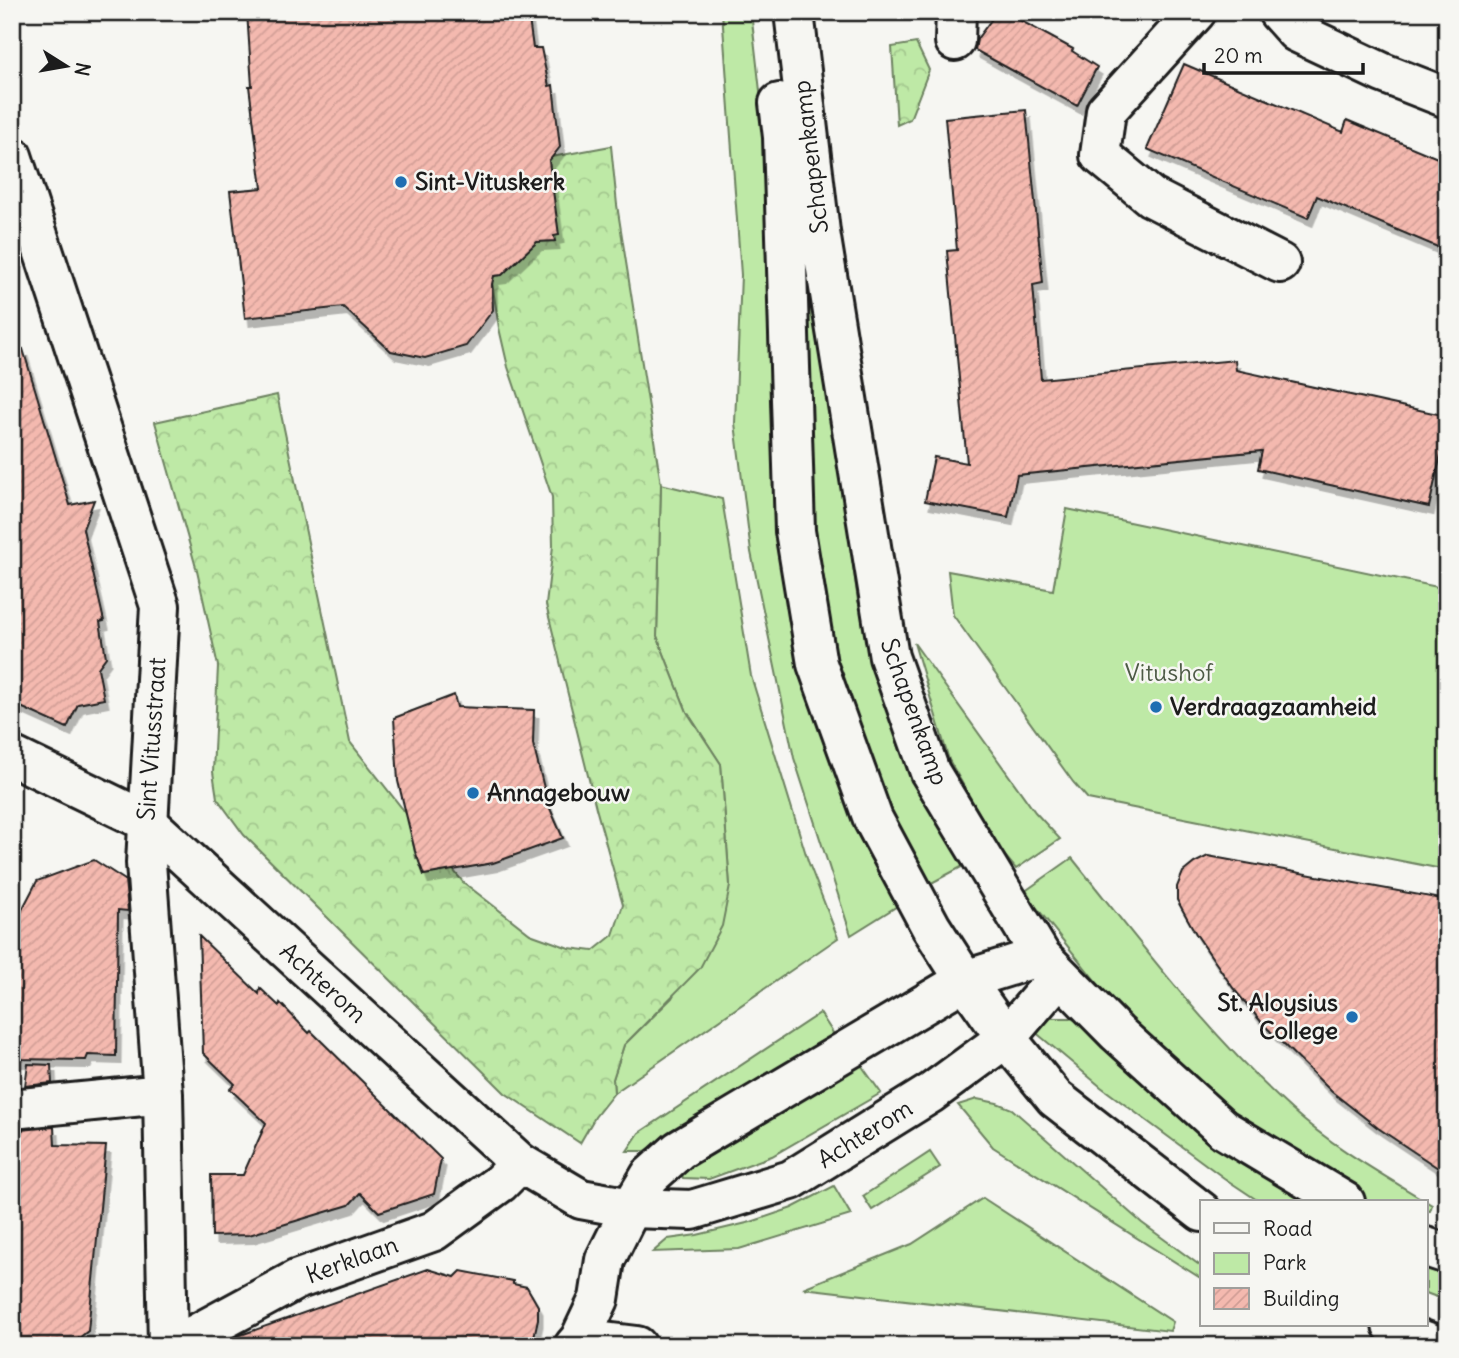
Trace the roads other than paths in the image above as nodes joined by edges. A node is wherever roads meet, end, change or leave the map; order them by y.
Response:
1 (768, 12) edge
2 (794, 12) edge
3 (1196, 12) edge
4 (1278, 12) edge
5 (1447, 98) edge
6 (12, 156) edge
7 (1280, 263) dead end
8 (12, 756) edge
9 (146, 821) junction
10 (1050, 966) junction
11 (965, 980) junction
12 (1006, 1038) junction
13 (163, 1094) junction
14 (12, 1109) edge
15 (520, 1163) junction
16 (1342, 1200) edge
17 (631, 1208) junction
18 (1200, 1210) edge
19 (1428, 1248) edge
20 (1447, 1254) edge
21 (1394, 1326) edge
22 (579, 1343) edge
23 (168, 1346) edge
24 (174, 1346) edge
25 (636, 1346) edge
26 (1439, 1346) edge

1 - 11 main road, Schapenkamp
2 - 10 main road, Schapenkamp
3 - 7 main road
4 - 5 main road
6 - 9 main road, Sint Vitusstraat
8 - 9 main road, Achterom
9 - 13 main road, Sint Vitusstraat
9 - 15 main road, Achterom
10 - 11 main road
10 - 12 main road, Achterom
10 - 16 main road, Schapenkamp
11 - 12 main road, Schapenkamp
11 - 17 main road
12 - 17 main road, Achterom
12 - 18 main road, Schapenkamp
13 - 14 main road
13 - 23 main road, Sint Vitusstraat
15 - 17 main road, Achterom
15 - 24 main road, Kerklaan
17 - 22 main road
19 - 20 main road
21 - 26 main road
22 - 25 main road

